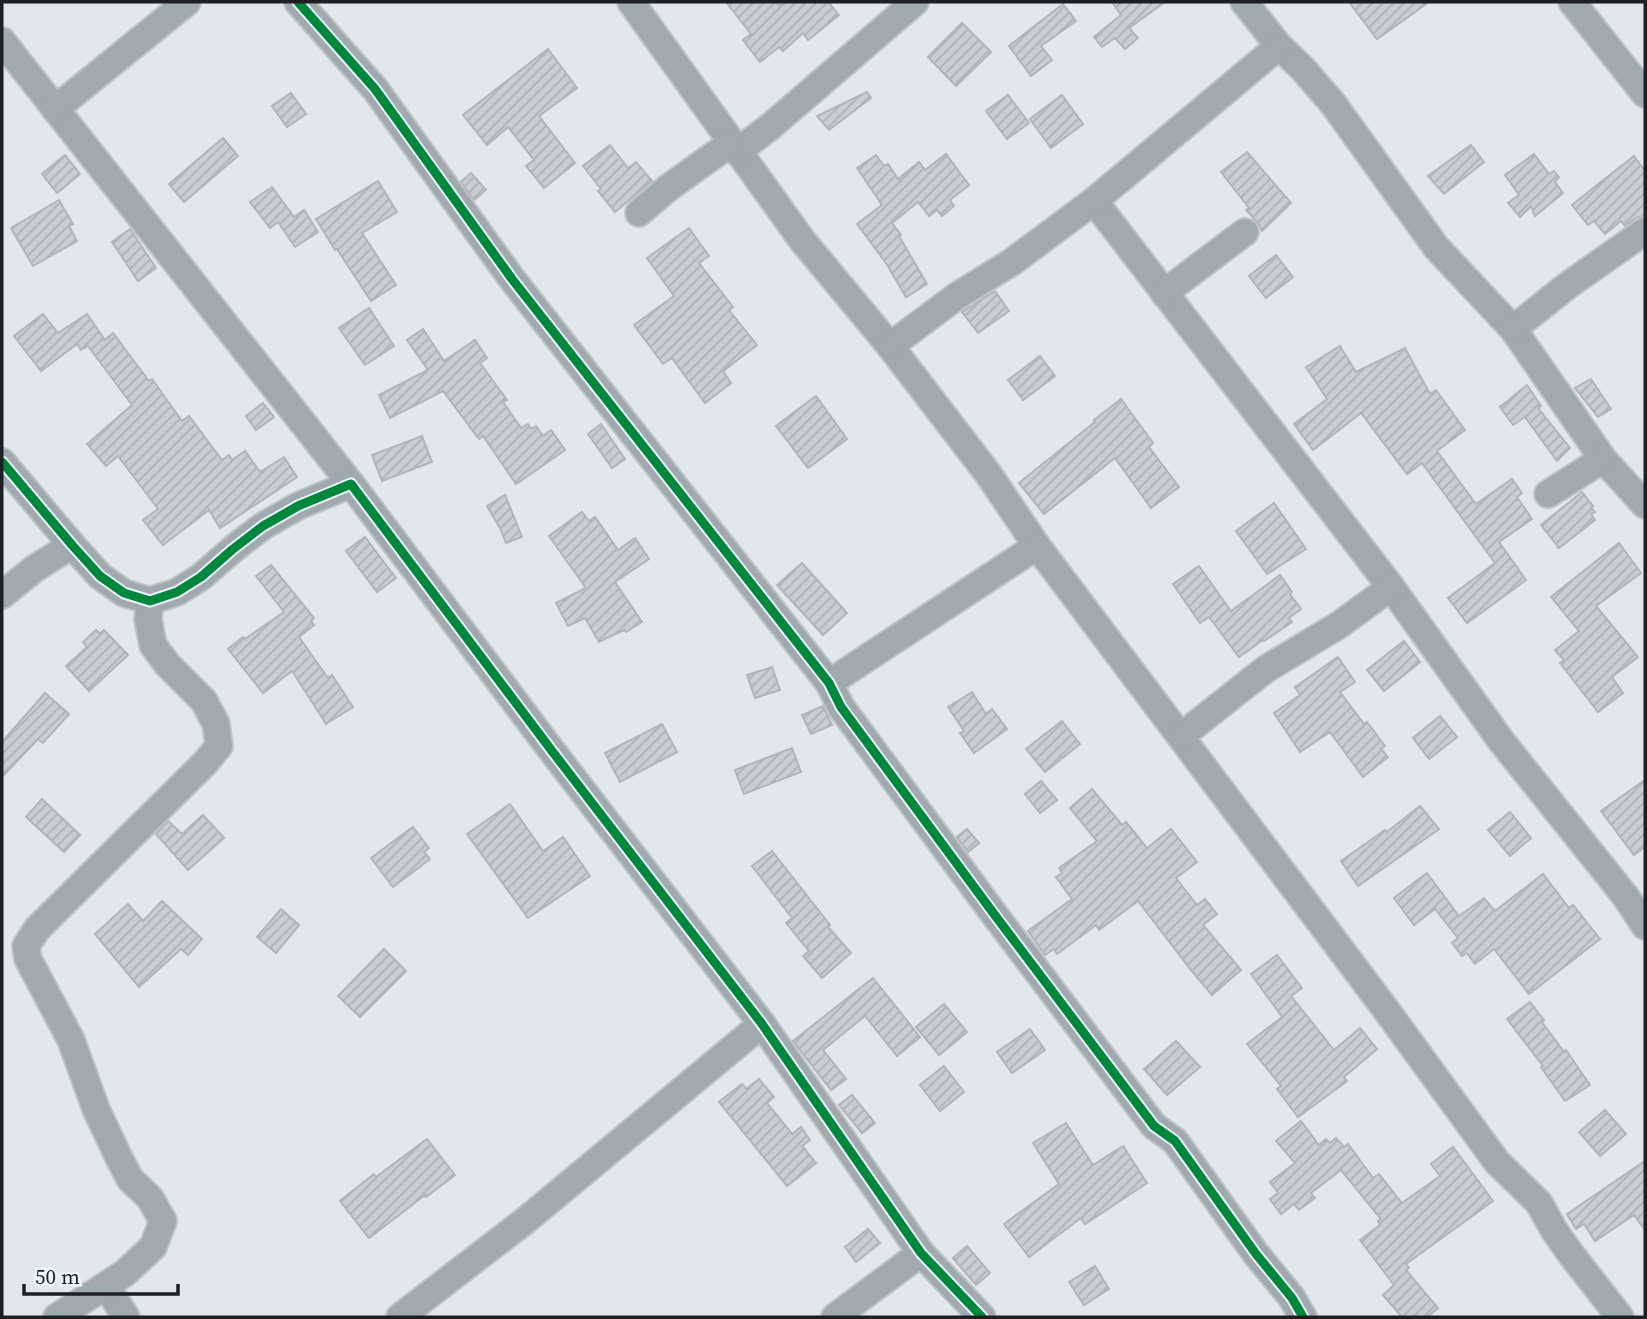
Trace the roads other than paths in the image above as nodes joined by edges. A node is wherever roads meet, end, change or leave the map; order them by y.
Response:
1 (187, 2) edge
2 (298, 2) edge
3 (631, 2) edge
4 (915, 2) edge
5 (1244, 2) edge
6 (1572, 2) edge
7 (2, 41) edge
8 (1279, 46) junction
9 (1645, 94) edge
10 (55, 109) junction
11 (734, 147) junction
12 (1094, 201) junction
13 (639, 213) dead end
14 (1645, 231) edge
15 (1245, 232) dead end
16 (1164, 293) junction
17 (1513, 329) junction
18 (890, 346) junction
19 (1603, 459) junction
20 (2, 462) edge
21 (351, 484) junction
22 (1548, 494) dead end
23 (1645, 505) edge
24 (72, 545) junction
25 (1037, 546) junction
26 (1391, 587) junction
27 (2, 596) edge
28 (150, 601) junction
29 (829, 683) junction
30 (1181, 736) junction
31 (1645, 926) edge
32 (762, 1024) junction
33 (921, 1253) junction
34 (106, 1286) junction
35 (57, 1317) edge
36 (127, 1317) edge
37 (400, 1317) edge
38 (835, 1317) edge
39 (982, 1317) edge
40 (1303, 1317) edge
41 (1620, 1317) edge

1 - 10 street
2 - 29 street
3 - 11 street
4 - 11 street
5 - 8 street
6 - 9 street
7 - 10 street
8 - 12 street
8 - 17 street
10 - 21 street
11 - 13 street
11 - 18 street
12 - 16 street
12 - 18 street
14 - 17 street
15 - 16 street
16 - 26 street
17 - 19 street
18 - 25 street
19 - 22 street
19 - 23 street
20 - 24 street
21 - 28 street
21 - 32 street
24 - 27 street
24 - 28 street
25 - 29 street
25 - 30 street
26 - 30 street
26 - 31 street
28 - 34 street
29 - 40 street
30 - 41 street
32 - 33 street
32 - 37 street
33 - 38 street
33 - 39 street
34 - 35 street
34 - 36 street

